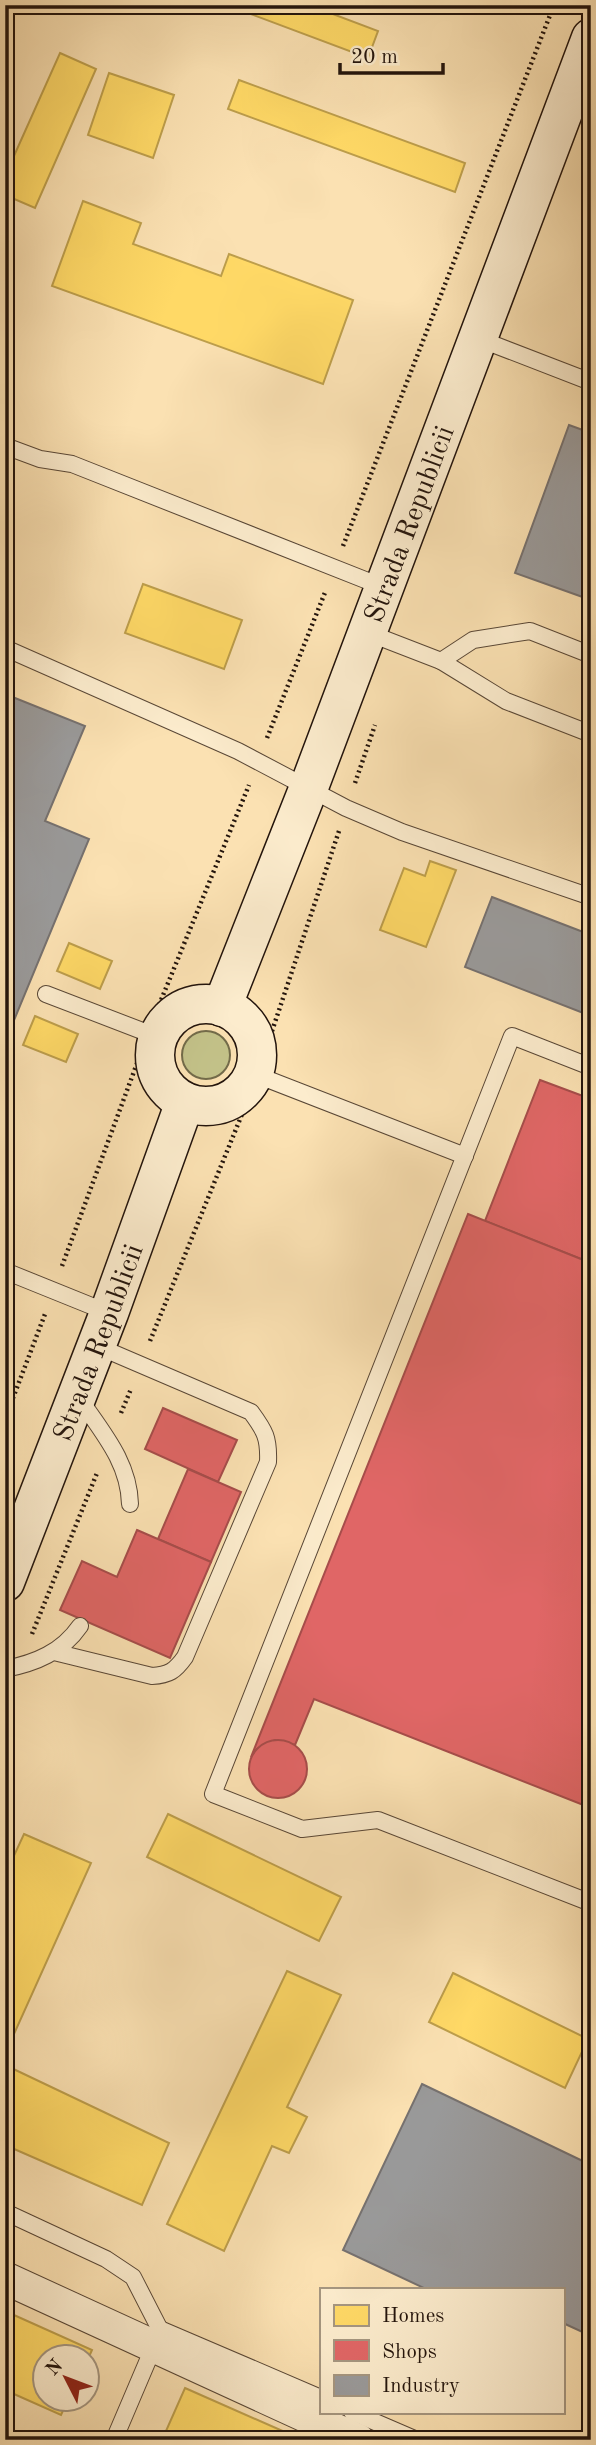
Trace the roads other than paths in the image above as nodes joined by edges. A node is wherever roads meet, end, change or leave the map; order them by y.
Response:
1 (591, 38) edge
2 (477, 338) junction
3 (591, 382) edge
4 (5, 446) edge
5 (383, 587) junction
6 (366, 632) junction
7 (5, 648) edge
8 (591, 655) edge
9 (441, 661) junction
10 (591, 734) edge
11 (309, 787) junction
12 (591, 898) edge
13 (46, 994) dead end
14 (222, 1007) junction
15 (153, 1035) junction
16 (591, 1067) edge
17 (256, 1075) junction
18 (185, 1102) junction
19 (465, 1156) junction
20 (5, 1270) edge
21 (103, 1329) junction
22 (77, 1396) junction
23 (131, 1504) dead end
24 (5, 1582) edge
25 (80, 1626) dead end
26 (54, 1652) junction
27 (12, 1668) edge
28 (591, 1903) edge
29 (5, 2212) edge
30 (5, 2278) edge
31 (162, 2343) junction
32 (320, 2398) edge
33 (357, 2414) edge
34 (114, 2440) edge
35 (358, 2440) edge
36 (417, 2440) edge

1 - 2 main road, Strada Republicii
2 - 3 lane
2 - 5 main road, Strada Republicii
4 - 5 lane
5 - 6 main road, Strada Republicii
6 - 9 lane
6 - 11 main road, Strada Republicii
7 - 11 lane
8 - 9 lane
9 - 10 lane
11 - 12 lane
11 - 14 main road, Strada Republicii
13 - 15 lane
14 - 15 main road
14 - 17 main road
15 - 18 main road
16 - 19 lane
17 - 18 main road
17 - 19 lane
18 - 21 main road, Strada Republicii
19 - 28 lane
20 - 21 lane
21 - 22 main road, Strada Republicii
21 - 26 lane
22 - 23 lane
22 - 24 main road, Strada Republicii
25 - 26 lane
26 - 27 lane
29 - 31 lane
30 - 31 street
31 - 32 lane
31 - 34 lane
31 - 35 street
33 - 36 lane

